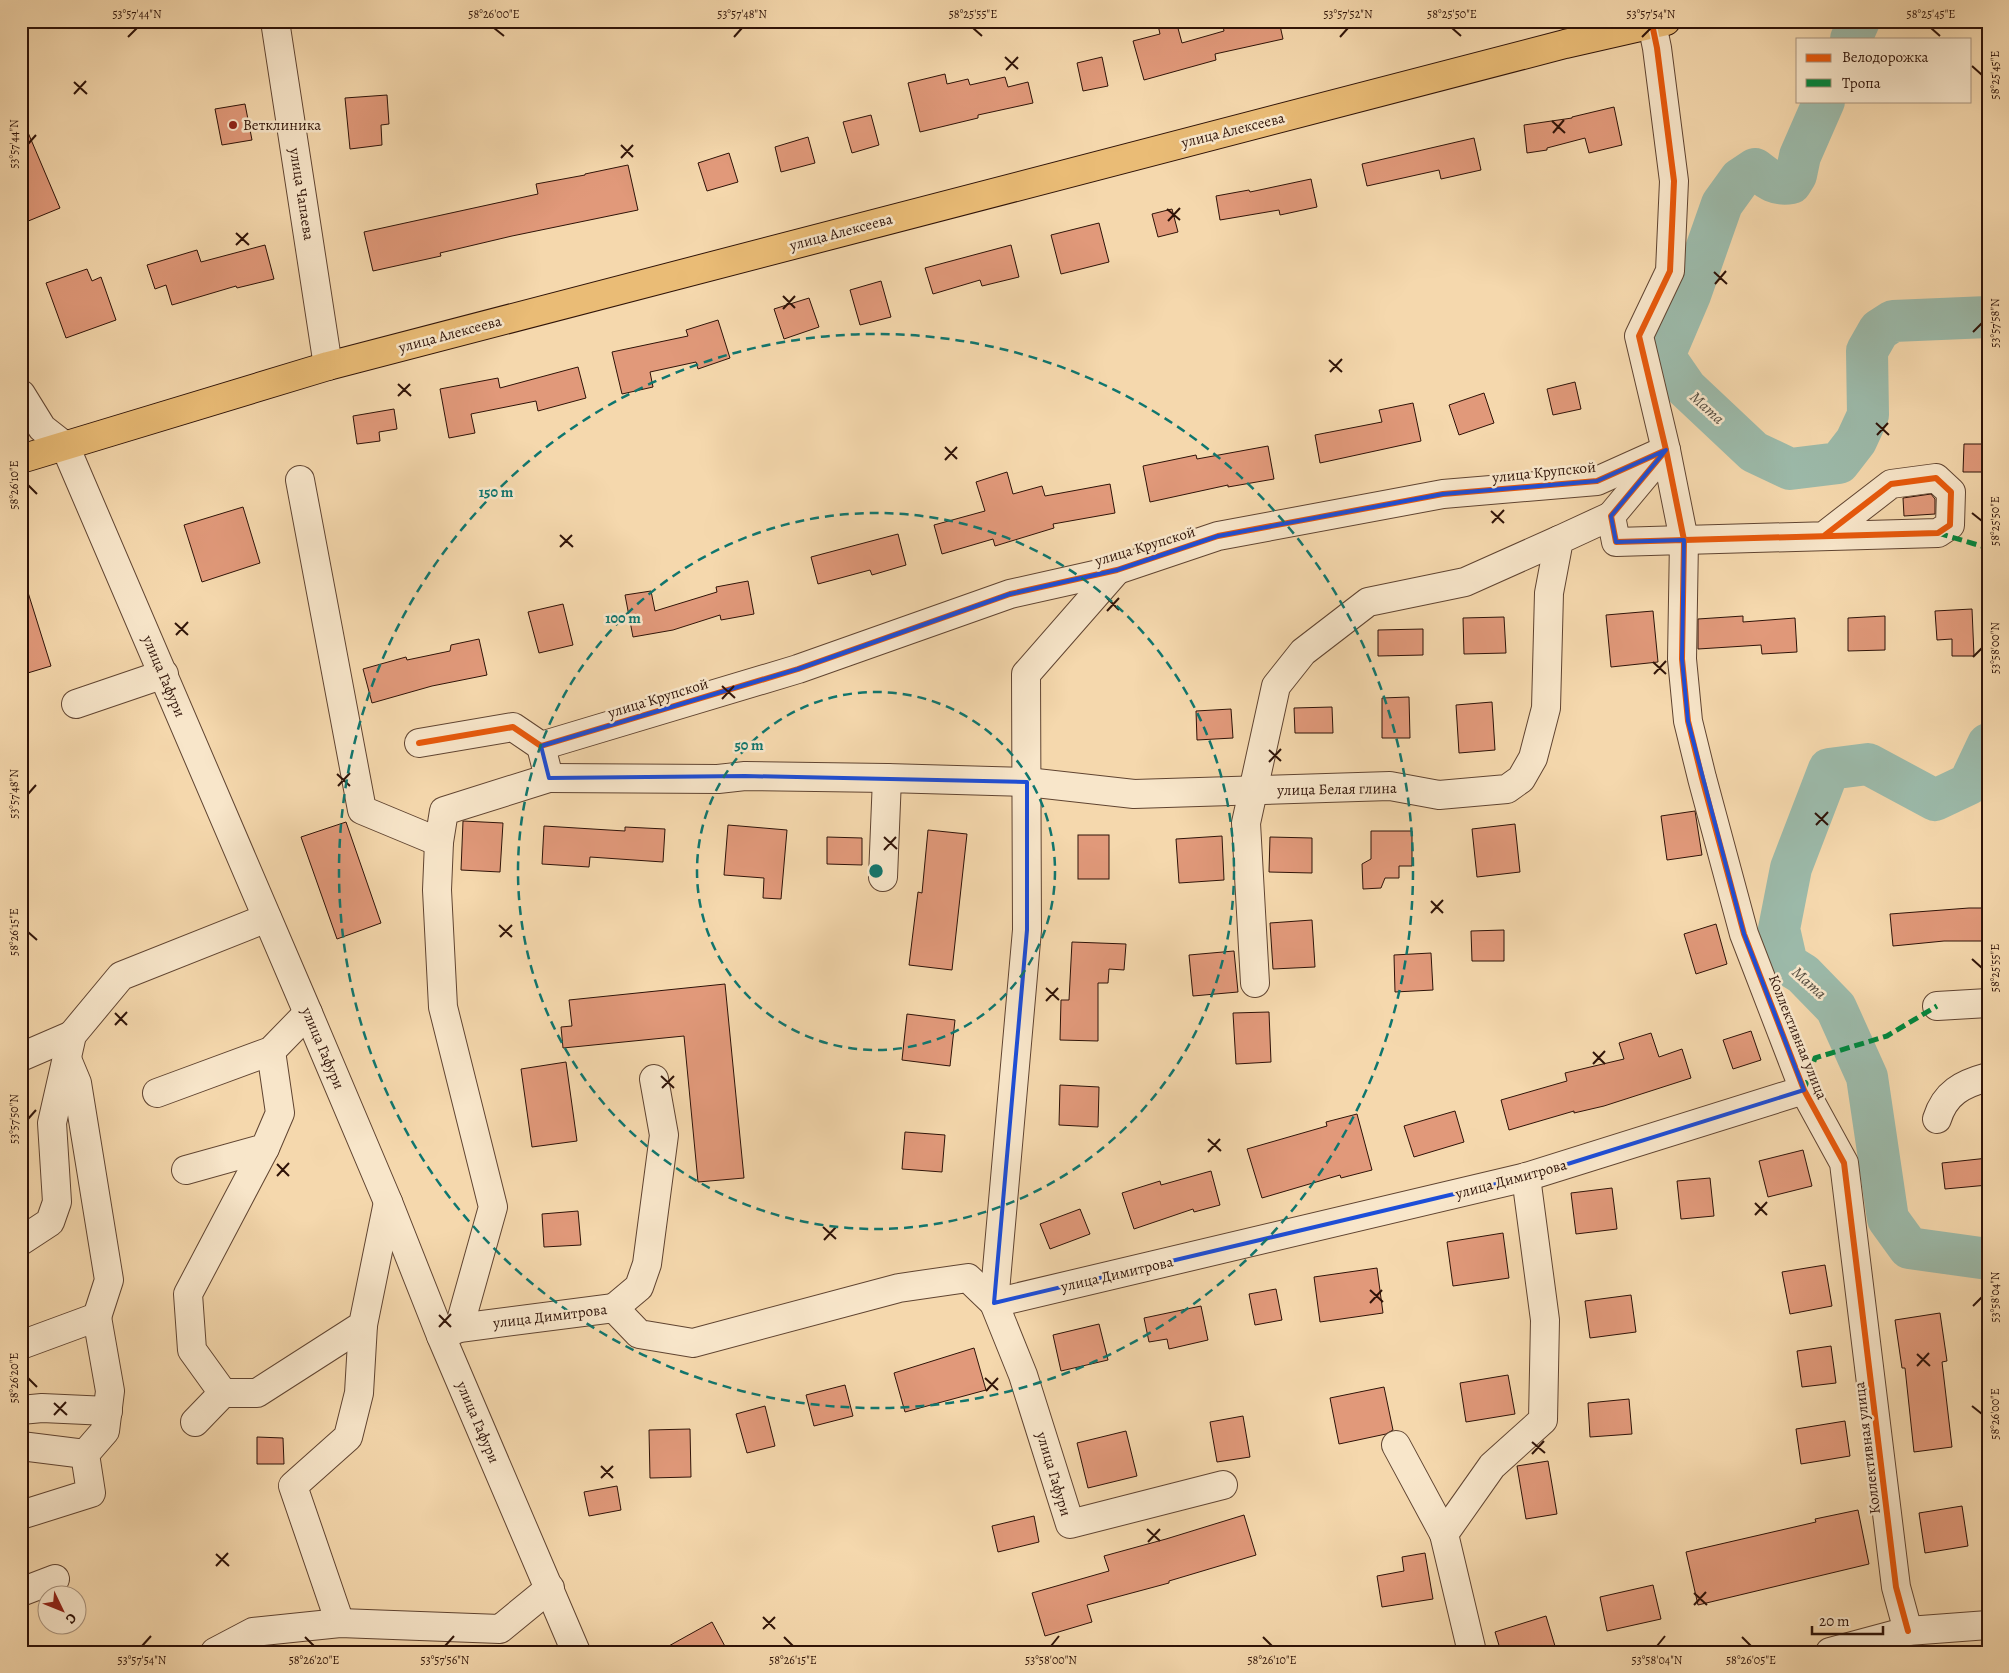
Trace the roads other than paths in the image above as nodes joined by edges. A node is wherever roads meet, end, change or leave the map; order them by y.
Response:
1 (275, 21) edge
2 (1659, 23) edge
3 (1607, 27) edge
4 (328, 366) junction
5 (21, 394) edge
6 (65, 446) junction
7 (1666, 450) junction
8 (21, 459) edge
9 (300, 480) dead end
10 (1611, 516) junction
11 (1826, 535) dead end
12 (1559, 540) junction
13 (1684, 540) junction
14 (1117, 570) junction
15 (164, 674) junction
16 (76, 704) dead end
17 (419, 744) dead end
18 (541, 746) junction
19 (549, 778) junction
20 (887, 778) junction
21 (1027, 782) junction
22 (1252, 790) junction
23 (439, 842) junction
24 (882, 877) dead end
25 (267, 918) junction
26 (1255, 983) dead end
27 (1988, 1003) edge
28 (1937, 1006) dead end
29 (308, 1012) junction
30 (69, 1047) junction
31 (271, 1051) junction
32 (21, 1057) edge
33 (1988, 1077) edge
34 (654, 1079) dead end
35 (1804, 1090) junction
36 (157, 1093) dead end
37 (1937, 1119) dead end
38 (265, 1148) junction
39 (186, 1170) dead end
40 (1526, 1177) junction
41 (388, 1202) junction
42 (21, 1241) edge
43 (994, 1303) junction
44 (614, 1308) junction
45 (96, 1317) junction
46 (362, 1325) junction
47 (450, 1332) junction
48 (21, 1345) edge
49 (223, 1393) junction
50 (21, 1410) edge
51 (108, 1411) junction
52 (195, 1422) dead end
53 (21, 1446) edge
54 (1396, 1446) dead end
55 (86, 1454) junction
56 (1223, 1485) dead end
57 (21, 1515) edge
58 (1444, 1534) junction
59 (55, 1578) dead end
60 (550, 1588) junction
61 (21, 1592) edge
62 (340, 1623) junction
63 (1988, 1625) edge
64 (1908, 1630) junction
65 (215, 1652) edge
66 (576, 1652) edge
67 (1472, 1652) edge
68 (1830, 1652) edge

1 - 4 street, улица Чапаева
2 - 3 main road, улица Алексеева
2 - 7 street
3 - 4 main road, улица Алексеева
4 - 6 main road, улица Алексеева
5 - 6 street
6 - 8 main road, улица Алексеева
6 - 15 street, улица Гафури
7 - 10 street
7 - 13 street
7 - 14 street, улица Крупской
9 - 23 street
10 - 12 street
10 - 13 street
11 - 13 street
12 - 22 street
12 - 22 street, улица Белая глина
13 - 35 street, Коллективная улица
14 - 18 street, улица Крупской
14 - 21 street
15 - 16 street
15 - 25 street, улица Гафури
17 - 18 street
18 - 19 street
19 - 20 street, улица Белая глина
19 - 23 street, улица Белая глина
20 - 21 street, улица Белая глина
20 - 24 street
21 - 22 street, улица Белая глина
21 - 43 street
22 - 26 street
23 - 47 street
25 - 29 street, улица Гафури
25 - 30 street
27 - 28 street
29 - 31 street
29 - 41 street, улица Гафури
30 - 32 street
30 - 42 street
30 - 45 street
31 - 36 street
31 - 38 street
33 - 37 street
34 - 44 street
35 - 40 street, улица Димитрова
35 - 64 street, Коллективная улица
38 - 39 street
38 - 49 street
40 - 43 street, улица Димитрова
40 - 58 street
41 - 46 street
41 - 47 street, улица Гафури
43 - 44 street, улица Димитрова
43 - 56 street, улица Гафури
44 - 47 street, улица Димитрова
45 - 48 street
45 - 51 street
46 - 49 street
46 - 62 street
47 - 60 street, улица Гафури
49 - 52 street
50 - 51 street
51 - 55 street
53 - 55 street
54 - 58 street
55 - 57 street
58 - 67 street
59 - 61 street
60 - 62 street
60 - 66 street, улица Гафури
62 - 65 street
63 - 64 street
64 - 68 street

